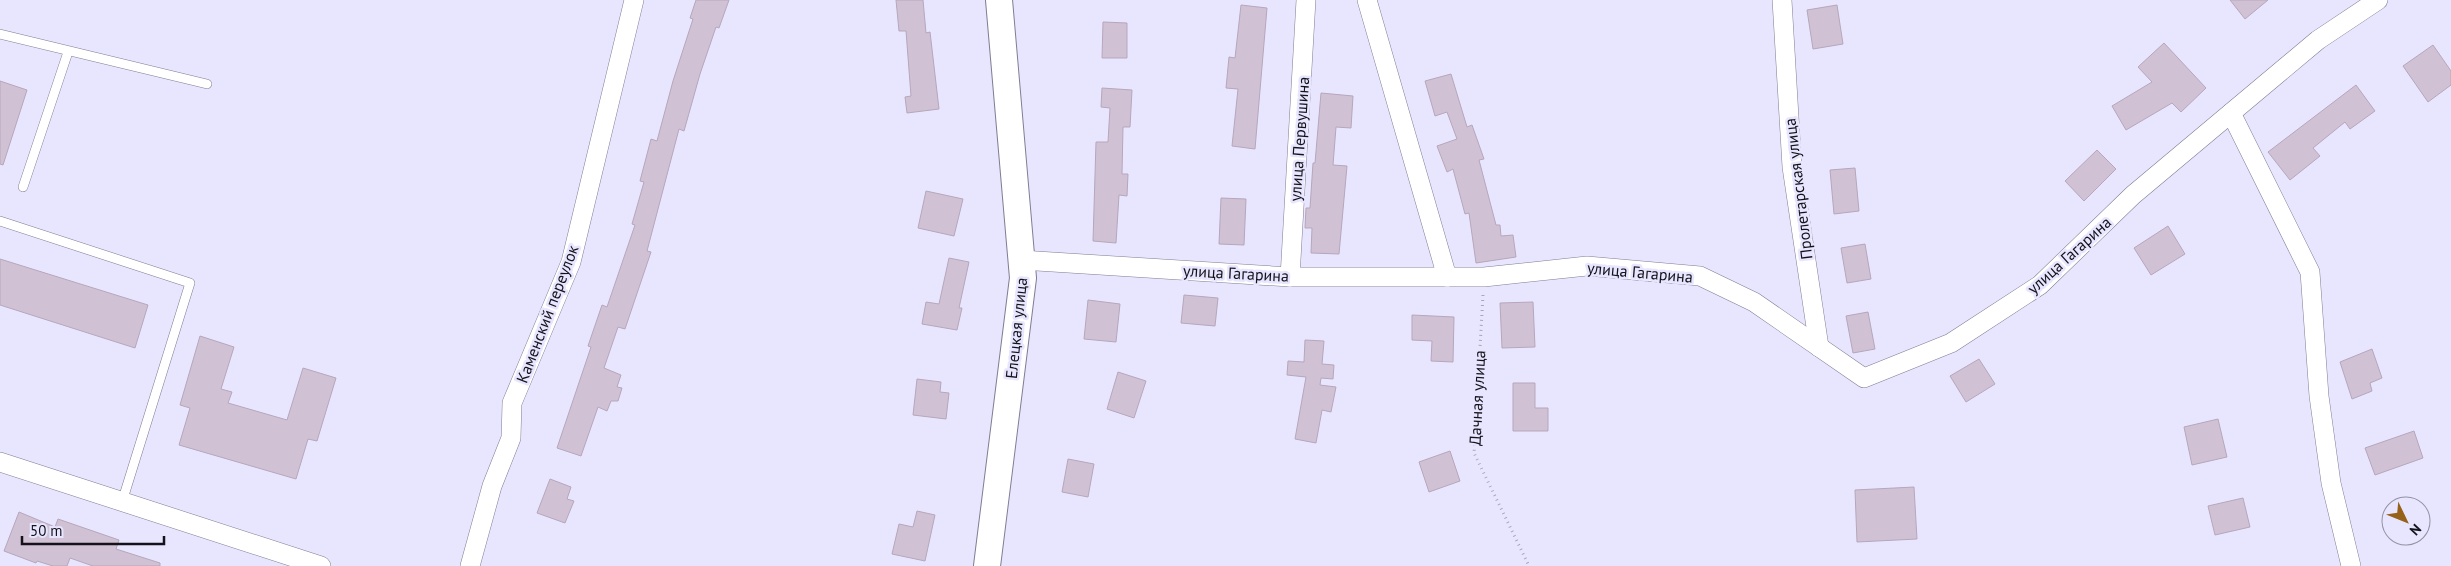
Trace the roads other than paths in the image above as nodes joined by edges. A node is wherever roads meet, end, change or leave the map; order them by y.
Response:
1 (634, 0) edge
2 (999, 0) edge
3 (1306, 0) edge
4 (1367, 0) edge
5 (1782, 0) edge
6 (2378, 0) edge
7 (0, 34) edge
8 (68, 52) junction
9 (207, 84) dead end
10 (2231, 113) junction
11 (23, 187) dead end
12 (0, 221) edge
13 (1021, 260) junction
14 (1290, 277) junction
15 (1447, 277) junction
16 (1819, 347) junction
17 (0, 462) edge
18 (122, 502) junction
19 (321, 566) edge
20 (470, 566) edge
21 (987, 566) edge
22 (2351, 566) edge

1 - 20 street, Каменский переулок
2 - 13 main road, Елецкая улица
3 - 14 street, улица Первушина
4 - 15 street
5 - 16 street, Пролетарская улица
6 - 10 street, улица Гагарина
7 - 8 lane
8 - 9 lane
8 - 11 lane
10 - 16 street, улица Гагарина
10 - 22 street
12 - 18 lane
13 - 14 street, улица Гагарина
13 - 21 main road, Елецкая улица
14 - 15 street, улица Гагарина
15 - 16 street, улица Гагарина
17 - 18 street
18 - 19 street

